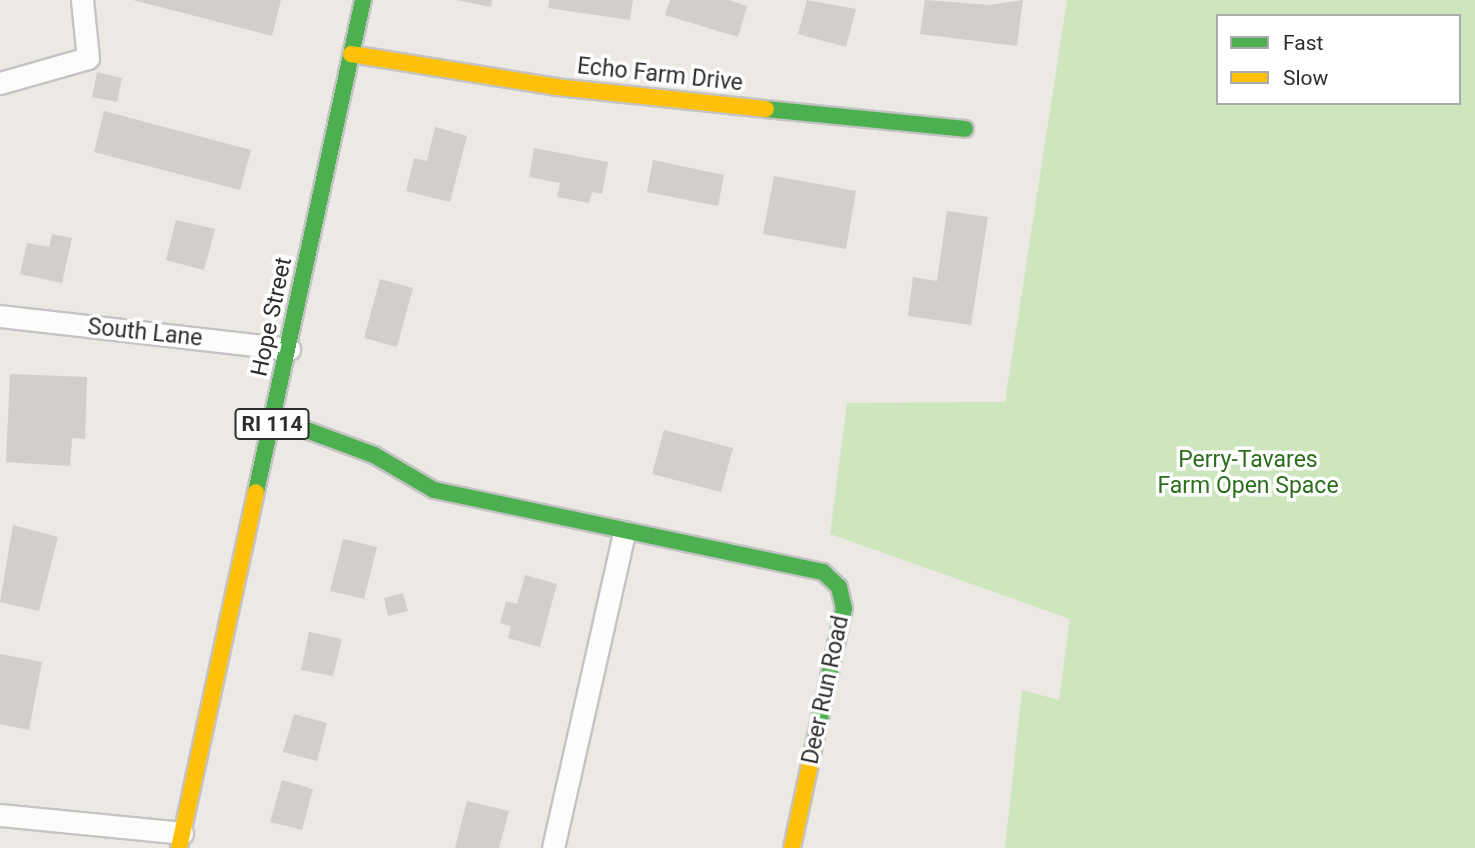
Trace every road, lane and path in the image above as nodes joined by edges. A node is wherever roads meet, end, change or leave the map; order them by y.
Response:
1 (82, 0) edge
2 (363, 0) edge
3 (351, 54) junction
4 (0, 83) edge
5 (965, 129) dead end
6 (0, 316) edge
7 (289, 349) junction
8 (274, 418) junction
9 (624, 532) junction
10 (0, 815) edge
11 (180, 840) edge
12 (553, 848) edge
13 (792, 848) edge

1 - 4 street
2 - 3 street, Hope Street / RI 114
3 - 5 street, Echo Farm Drive
3 - 7 street, Hope Street / RI 114
6 - 7 street, South Lane
7 - 8 street, Hope Street / RI 114
8 - 9 street, Deer Run Road
8 - 11 street, Hope Street / RI 114
9 - 12 street
9 - 13 street, Deer Run Road
10 - 11 street

